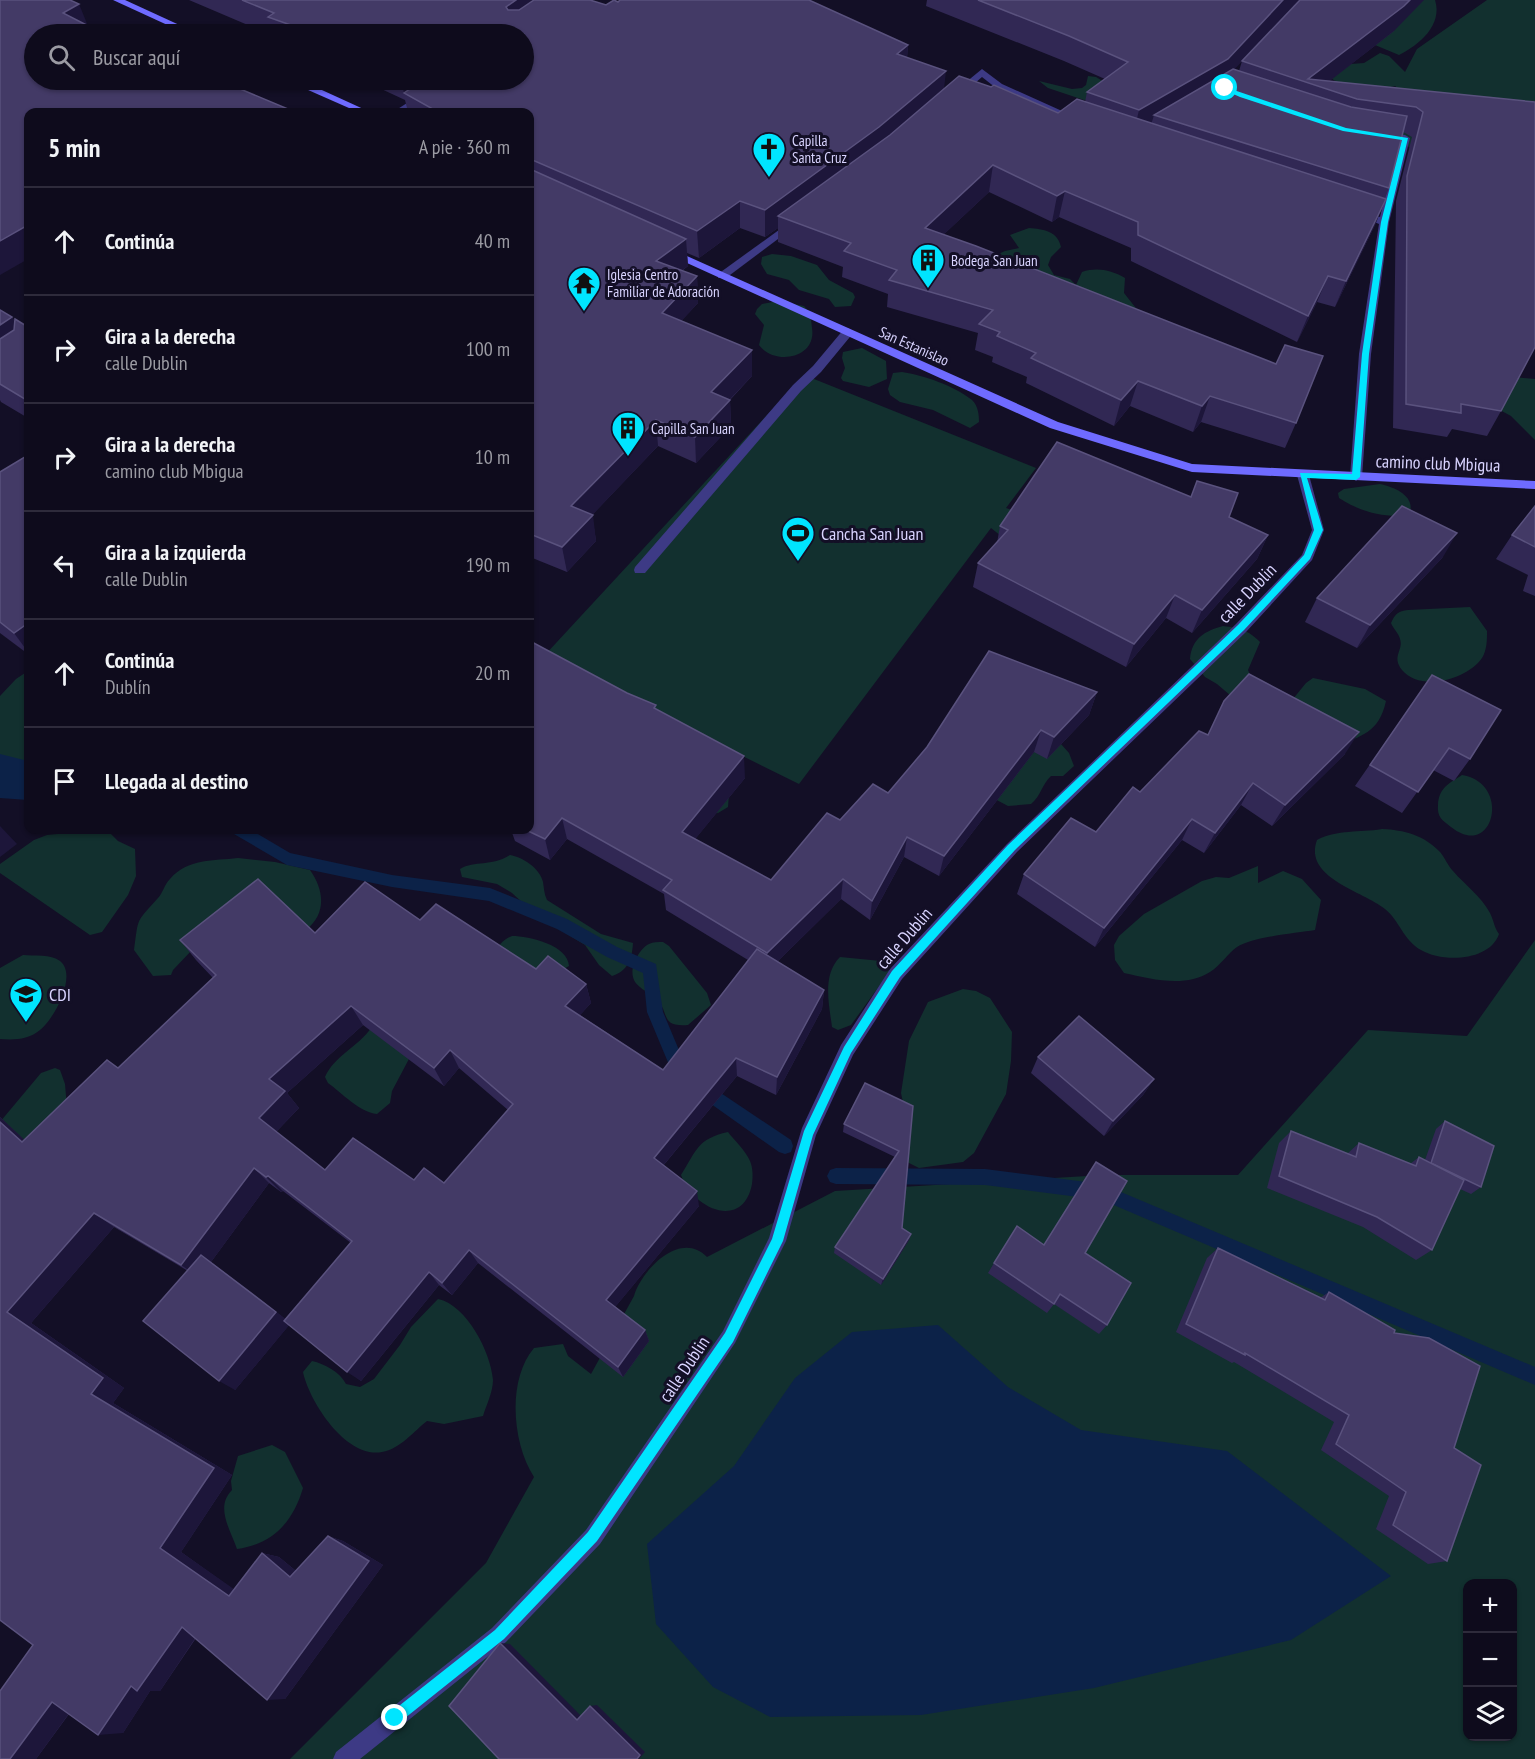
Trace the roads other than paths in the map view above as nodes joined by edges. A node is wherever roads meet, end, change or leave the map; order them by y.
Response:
1 (118, 0) edge
2 (172, 24) edge
3 (315, 90) edge
4 (432, 90) edge
5 (946, 103) edge
6 (356, 108) edge
7 (404, 108) edge
8 (1091, 125) edge
9 (1375, 134) edge
10 (1352, 211) edge
11 (804, 214) edge
12 (1384, 222) junction
13 (661, 248) edge
14 (722, 276) junction
15 (848, 333) junction
16 (1303, 475) junction
17 (1356, 477) junction
18 (1535, 485) edge
19 (640, 570) dead end
20 (343, 1759) edge

1 - 2 main road
3 - 6 main road
4 - 7 street
5 - 8 street
9 - 12 street
10 - 12 street
11 - 14 street
12 - 17 street
13 - 14 main road, San Estanislao
14 - 15 main road, San Estanislao
15 - 16 main road, San Estanislao
15 - 19 street
16 - 17 main road, camino club Mbigua
16 - 20 street, calle Dublin
17 - 18 main road, camino club Mbigua

